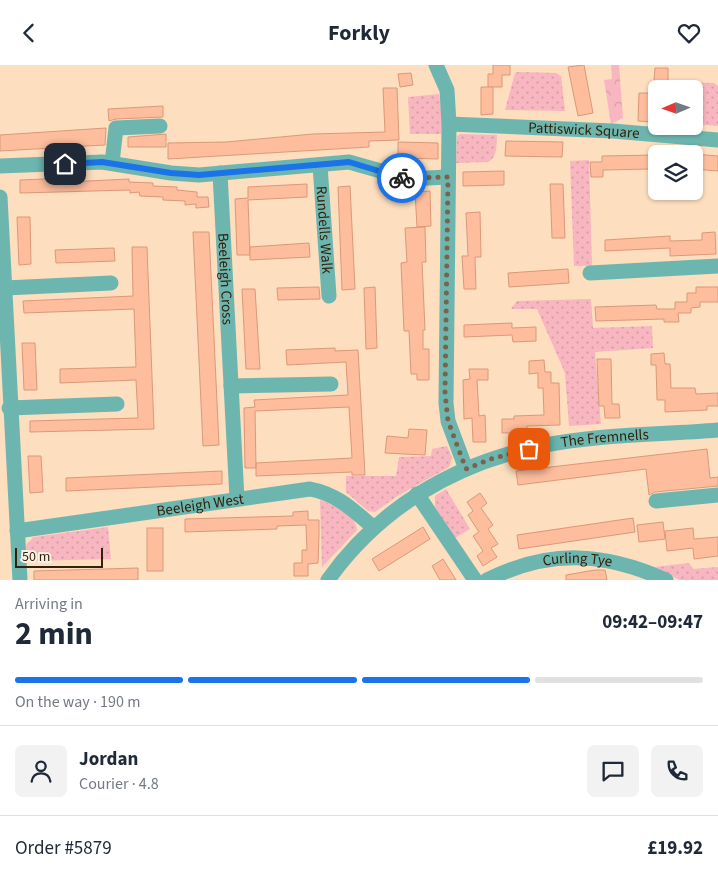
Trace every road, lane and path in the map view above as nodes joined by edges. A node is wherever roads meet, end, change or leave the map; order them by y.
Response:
1 (436, 65) edge
2 (448, 124) junction
3 (160, 126) dead end
4 (718, 139) edge
5 (112, 163) junction
6 (320, 165) junction
7 (0, 166) edge
8 (220, 173) junction
9 (448, 177) junction
10 (0, 197) edge
11 (718, 266) edge
12 (590, 273) dead end
13 (111, 283) dead end
14 (5, 288) junction
15 (328, 296) dead end
16 (331, 384) dead end
17 (231, 386) junction
18 (117, 404) dead end
19 (10, 408) junction
20 (718, 430) edge
21 (466, 469) junction
22 (417, 494) junction
23 (718, 495) edge
24 (237, 499) junction
25 (656, 501) dead end
26 (373, 527) junction
27 (16, 531) junction
28 (20, 580) edge
29 (328, 580) edge
30 (475, 580) edge
31 (488, 580) edge
32 (666, 580) edge

1 - 2 street
2 - 4 street, Pattiswick Square
2 - 9 street
3 - 5 street
5 - 7 street
5 - 8 street
6 - 8 street
6 - 9 street
6 - 15 street, Rundells Walk
8 - 17 street, Beeleigh Cross
9 - 21 street
10 - 14 street
11 - 12 street
13 - 14 street
14 - 19 street
16 - 17 street
17 - 24 street, Beeleigh Cross
18 - 19 street
19 - 27 street
20 - 21 street, The Fremnells
21 - 22 street, The Fremnells
22 - 26 street, The Fremnells
22 - 30 street
23 - 25 street
24 - 26 street, Beeleigh West
24 - 27 street, Beeleigh West
26 - 29 street, The Fremnells
27 - 28 street
31 - 32 street, Curling Tye

